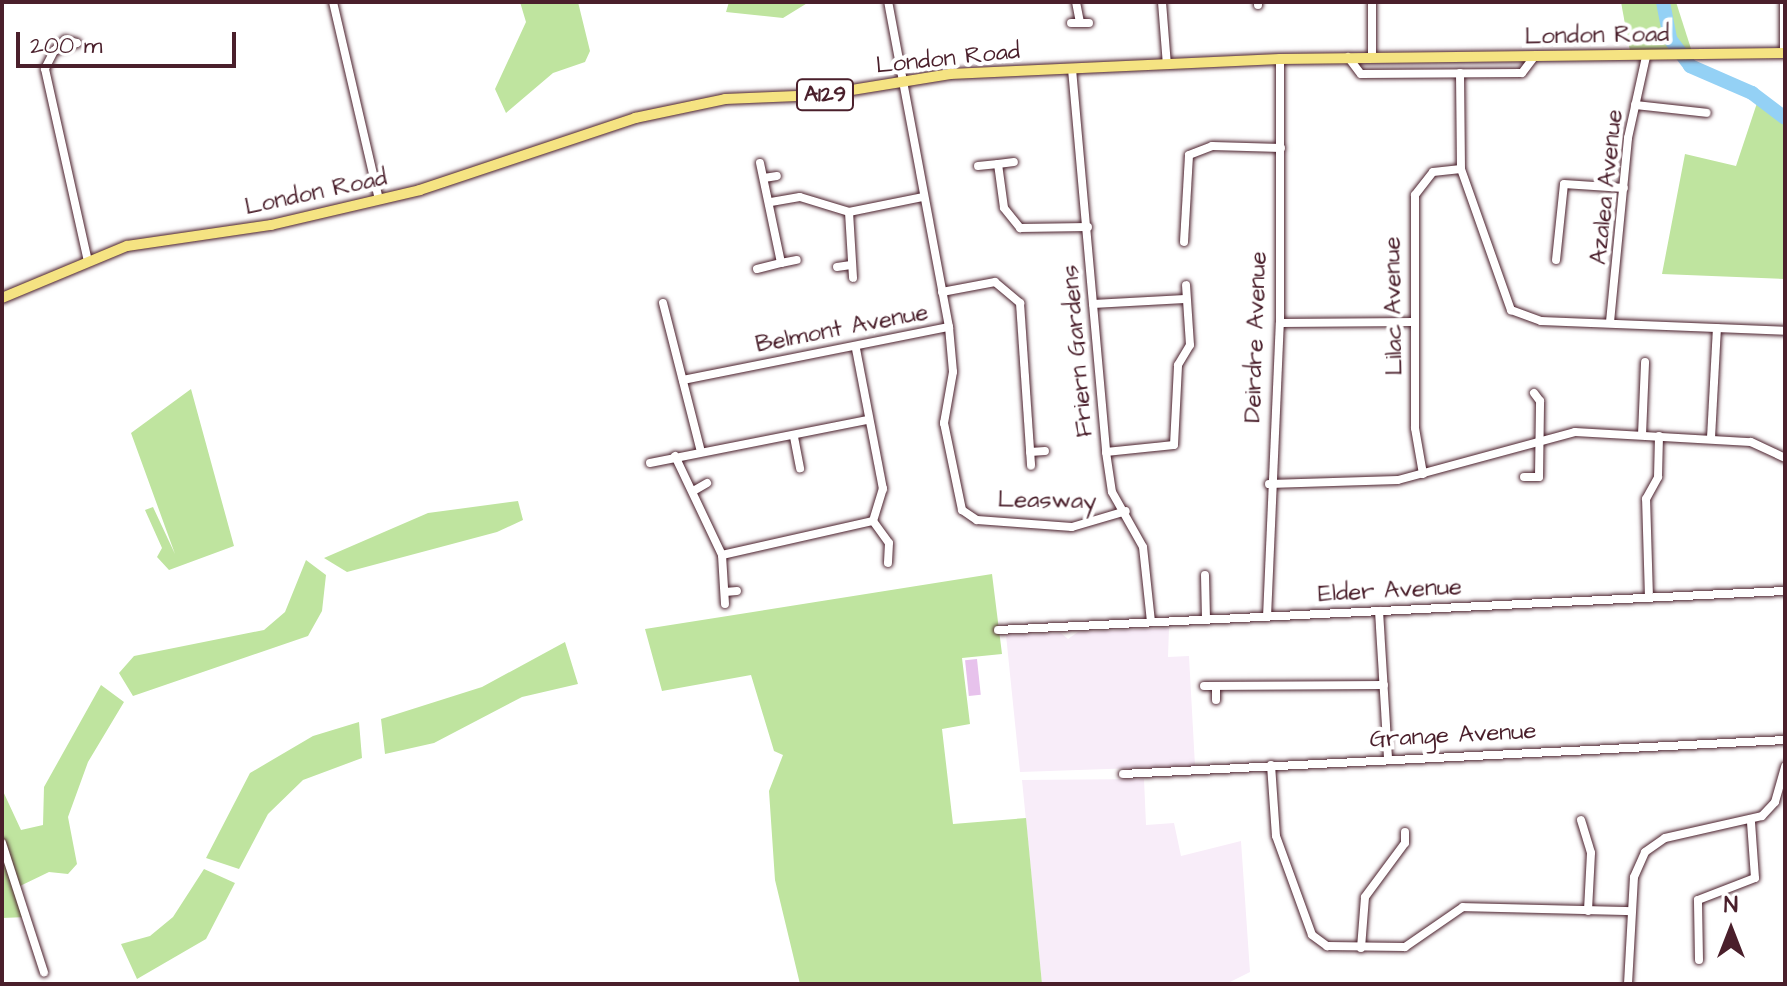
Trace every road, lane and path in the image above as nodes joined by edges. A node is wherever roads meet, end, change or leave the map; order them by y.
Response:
1 (333, 2) edge
2 (888, 2) edge
3 (1076, 2) edge
4 (1162, 2) edge
5 (1372, 2) edge
6 (1784, 2) edge
7 (1080, 23) dead end
8 (1784, 53) edge
9 (51, 55) dead end
10 (1372, 56) junction
11 (1348, 57) junction
12 (1534, 57) junction
13 (1646, 57) junction
14 (1280, 59) junction
15 (1167, 65) junction
16 (1072, 69) junction
17 (1460, 73) junction
18 (902, 80) junction
19 (1635, 105) junction
20 (1707, 113) dead end
21 (1281, 148) junction
22 (1014, 162) dead end
23 (760, 163) dead end
24 (998, 164) junction
25 (978, 166) dead end
26 (1461, 169) junction
27 (777, 176) dead end
28 (764, 178) junction
29 (1624, 188) junction
30 (923, 197) junction
31 (379, 200) junction
32 (771, 202) junction
33 (849, 212) junction
34 (1088, 227) junction
35 (1184, 242) dead end
36 (797, 260) dead end
37 (1556, 260) dead end
38 (88, 261) junction
39 (781, 263) junction
40 (851, 265) junction
41 (837, 267) dead end
42 (757, 269) dead end
43 (853, 278) dead end
44 (1186, 285) dead end
45 (942, 292) junction
46 (2, 298) edge
47 (1185, 299) junction
48 (663, 303) dead end
49 (1093, 304) junction
50 (1414, 322) junction
51 (1610, 322) junction
52 (1280, 323) junction
53 (949, 327) junction
54 (1717, 328) junction
55 (1785, 331) edge
56 (856, 349) junction
57 (1645, 362) dead end
58 (683, 380) junction
59 (1534, 393) dead end
60 (868, 420) junction
61 (1642, 435) junction
62 (1659, 436) junction
63 (794, 437) junction
64 (1541, 438) junction
65 (1711, 438) junction
66 (700, 448) junction
67 (1045, 451) dead end
68 (1030, 452) junction
69 (1106, 452) junction
70 (675, 456) junction
71 (1785, 458) edge
72 (650, 463) dead end
73 (1031, 466) dead end
74 (800, 468) dead end
75 (1423, 474) junction
76 (1524, 477) dead end
77 (707, 483) dead end
78 (1269, 484) junction
79 (695, 490) junction
80 (1126, 511) junction
81 (873, 521) junction
82 (722, 555) junction
83 (888, 563) dead end
84 (1205, 575) dead end
85 (737, 591) dead end
86 (1785, 591) edge
87 (725, 592) junction
88 (1649, 598) junction
89 (725, 604) dead end
90 (1379, 611) junction
91 (1267, 617) junction
92 (1206, 620) junction
93 (1151, 622) junction
94 (998, 630) dead end
95 (1384, 685) junction
96 (1204, 686) dead end
97 (1216, 686) junction
98 (1216, 700) dead end
99 (1785, 740) edge
100 (1388, 759) junction
101 (1271, 765) junction
102 (1785, 766) edge
103 (1123, 774) dead end
104 (1784, 778) edge
105 (1581, 820) dead end
106 (1751, 822) junction
107 (1405, 832) dead end
108 (2, 843) edge
109 (1588, 911) junction
110 (1631, 911) junction
111 (1361, 948) junction
112 (1699, 960) dead end
113 (44, 972) dead end
114 (1628, 984) edge

1 - 31 street
2 - 18 street, Belmont Avenue
3 - 7 street
4 - 15 street
5 - 10 street
6 - 8 street
8 - 13 main road, London Road / A129
9 - 38 street
10 - 11 main road, London Road / A129
10 - 12 main road, London Road / A129
11 - 14 main road, London Road / A129
11 - 17 street
12 - 13 main road, London Road / A129
12 - 17 street
13 - 19 street, Azalea Avenue
14 - 15 main road, London Road / A129
14 - 21 street, Deirdre Avenue
15 - 16 main road, London Road / A129
16 - 18 main road, London Road / A129
16 - 34 street, Friern Gardens
17 - 26 street
18 - 30 street, Belmont Avenue
18 - 31 main road, London Road / A129
19 - 20 street
19 - 29 street, Azalea Avenue
21 - 35 street
21 - 52 street, Deirdre Avenue
22 - 24 street
23 - 28 street
24 - 25 street
24 - 34 street
26 - 50 street, Lilac Avenue
26 - 51 street
27 - 28 street
28 - 32 street
29 - 37 street
29 - 51 street, Azalea Avenue
30 - 33 street
30 - 45 street, Belmont Avenue
31 - 38 main road, London Road / A129
32 - 33 street
32 - 39 street
33 - 40 street
34 - 49 street, Friern Gardens
36 - 39 street
38 - 46 main road, London Road / A129
39 - 42 street
40 - 41 street
40 - 43 street
44 - 47 street
45 - 53 street, Belmont Avenue
45 - 68 street
47 - 49 street
47 - 69 street
48 - 58 street
49 - 69 street, Friern Gardens
50 - 52 street
50 - 75 street, Lilac Avenue
51 - 54 street
52 - 78 street, Deirdre Avenue
53 - 56 street, Belmont Avenue
53 - 80 street, Leasway
54 - 55 street
54 - 65 street
56 - 58 street, Belmont Avenue
56 - 60 street
57 - 61 street
58 - 66 street
59 - 64 street
60 - 63 street
60 - 81 street
61 - 62 street
61 - 64 street
62 - 65 street
62 - 88 street
63 - 66 street
63 - 74 street
64 - 75 street
64 - 76 street
65 - 71 street
66 - 70 street
67 - 68 street
68 - 73 street
69 - 80 street, Friern Gardens
70 - 72 street
70 - 79 street
75 - 78 street
77 - 79 street
78 - 91 street, Deirdre Avenue
79 - 82 street
80 - 93 street, Friern Gardens
81 - 82 street
81 - 83 street
82 - 87 street
84 - 92 street
85 - 87 street
86 - 88 street, Elder Avenue
87 - 89 street
88 - 90 street, Elder Avenue
90 - 91 street, Elder Avenue
90 - 95 street
91 - 92 street, Elder Avenue
92 - 93 street, Elder Avenue
93 - 94 street, Elder Avenue
95 - 97 street
95 - 100 street
96 - 97 street
97 - 98 street
99 - 100 street, Grange Avenue
100 - 101 street, Grange Avenue
101 - 103 street, Grange Avenue
101 - 111 street
102 - 104 street
104 - 106 street
105 - 109 street
106 - 110 street
106 - 112 street
107 - 111 street
108 - 113 street
109 - 110 street
109 - 111 street
110 - 114 street

